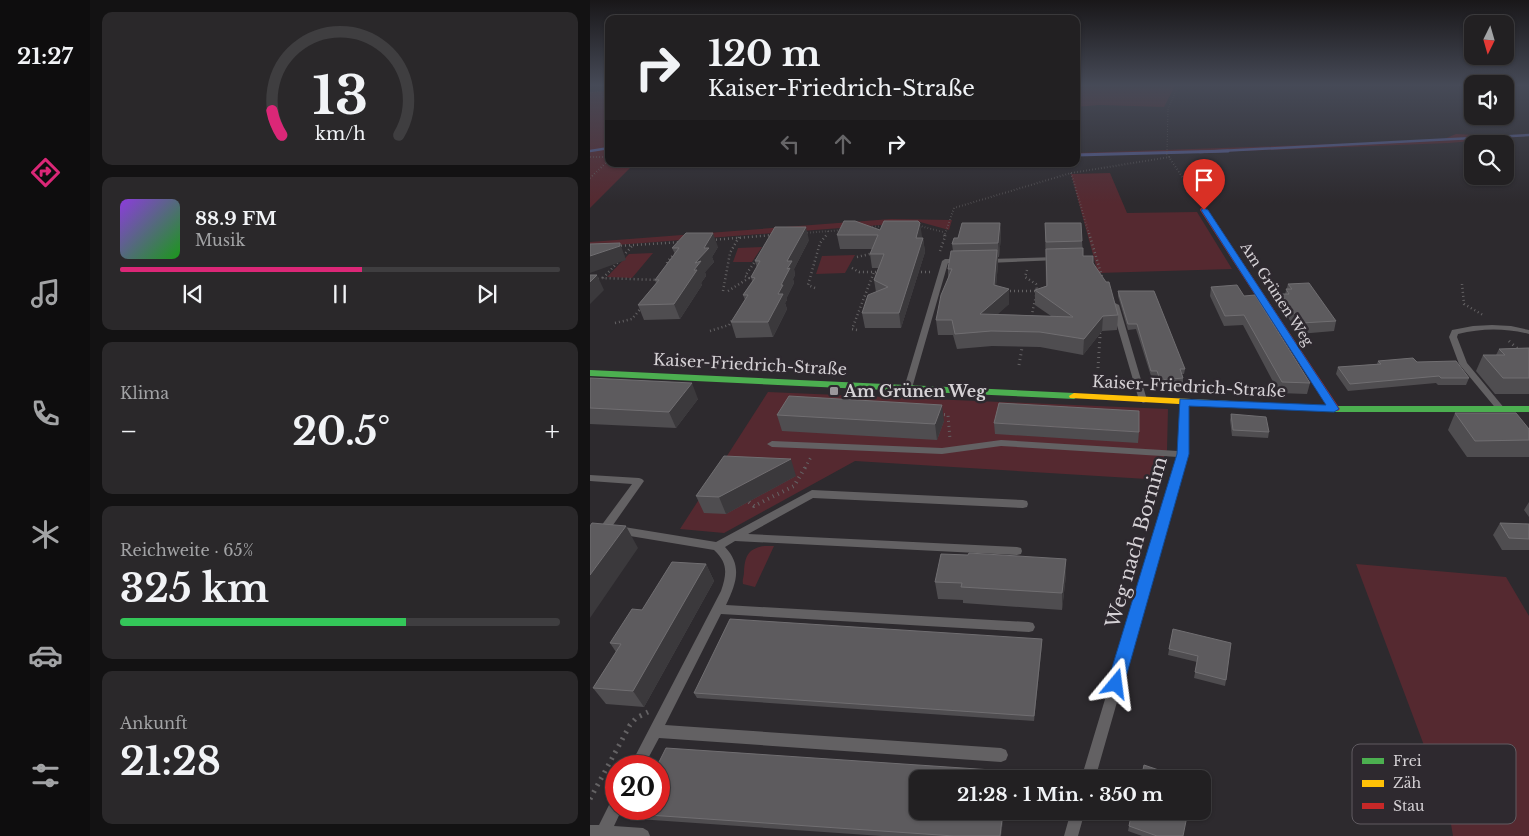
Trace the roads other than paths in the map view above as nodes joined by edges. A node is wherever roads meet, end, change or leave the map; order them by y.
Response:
1 (1204, 210) road end
2 (1068, 259) edge
3 (972, 261) edge
4 (982, 261) edge
5 (1108, 283) edge
6 (1529, 332) edge
7 (590, 373) edge
8 (908, 388) junction
9 (1143, 400) junction
10 (1184, 402) junction
11 (1334, 409) junction
12 (1501, 409) junction
13 (1529, 409) edge
14 (772, 444) dead end
15 (1183, 454) junction
16 (590, 478) edge
17 (1022, 504) dead end
18 (590, 527) edge
19 (606, 528) junction
20 (733, 537) junction
21 (717, 546) junction
22 (590, 548) edge
23 (1018, 552) dead end
24 (718, 609) junction
25 (1029, 627) dead end
26 (655, 731) junction
27 (643, 755) edge
28 (1001, 755) dead end
29 (1091, 770) edge
30 (607, 820) edge
31 (1075, 820) edge
32 (598, 834) edge
33 (643, 836) edge
34 (1071, 836) edge

1 - 11 street, Am Grünen Weg
2 - 4 lane
3 - 8 lane
5 - 9 lane
6 - 12 lane
7 - 8 street, Kaiser-Friedrich-Straße
8 - 9 street, Kaiser-Friedrich-Straße
9 - 10 street, Kaiser-Friedrich-Straße
10 - 11 street, Kaiser-Friedrich-Straße
10 - 15 lane, Weg nach Bornim
11 - 12 street, Kaiser-Friedrich-Straße
12 - 13 street, Kaiser-Friedrich-Straße
14 - 15 lane
15 - 29 lane, Weg nach Bornim
16 - 19 lane
17 - 20 lane
18 - 19 lane
19 - 21 lane
19 - 22 lane
20 - 21 lane
20 - 23 lane
21 - 24 lane
24 - 25 lane
24 - 26 lane
26 - 27 lane
26 - 28 lane
30 - 32 lane
31 - 34 lane
32 - 33 lane

